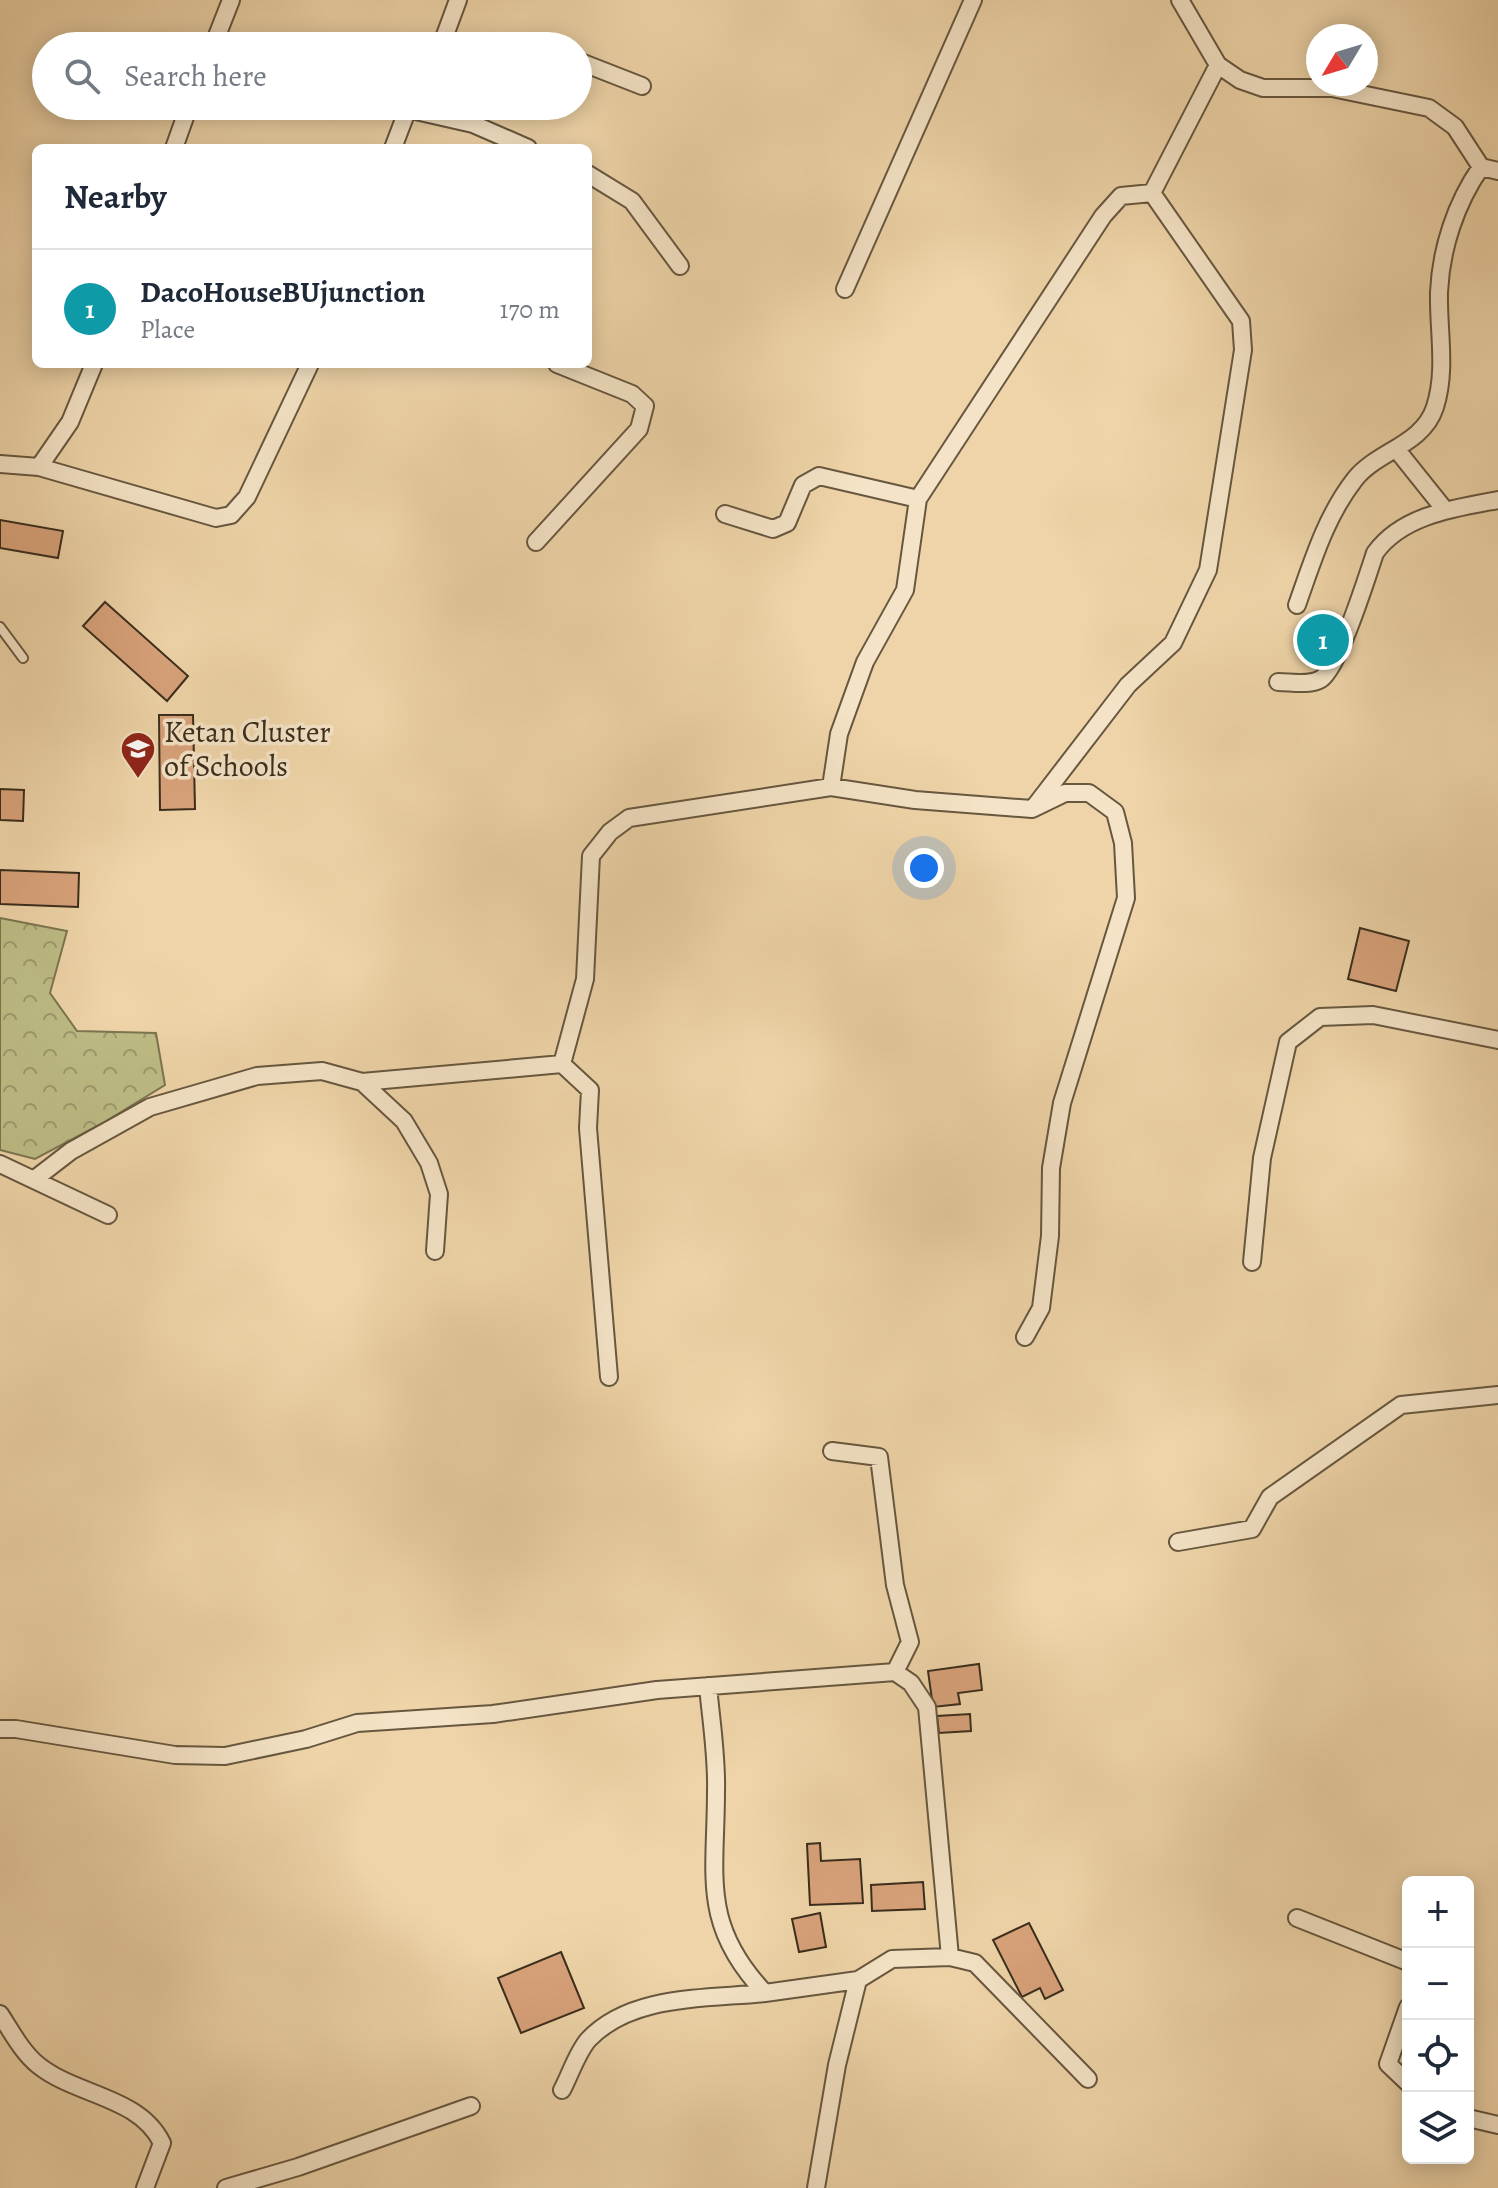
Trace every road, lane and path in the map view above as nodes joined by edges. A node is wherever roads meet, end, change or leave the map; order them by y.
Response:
1 (231, 0) edge
2 (458, 0) edge
3 (973, 0) edge
4 (1180, 0) edge
5 (218, 32) edge
6 (446, 32) edge
7 (1218, 65) junction
8 (592, 66) edge
9 (642, 86) dead end
10 (184, 120) edge
11 (404, 120) edge
12 (457, 120) edge
13 (175, 144) edge
14 (394, 144) edge
15 (519, 144) edge
16 (1481, 167) junction
17 (1498, 171) edge
18 (592, 176) edge
19 (1152, 193) junction
20 (680, 266) dead end
21 (845, 289) dead end
22 (92, 368) edge
23 (308, 368) edge
24 (567, 368) edge
25 (1397, 450) junction
26 (0, 464) edge
27 (39, 467) junction
28 (918, 499) junction
29 (1498, 500) edge
30 (1445, 510) junction
31 (725, 514) dead end
32 (536, 542) dead end
33 (1297, 605) dead end
34 (0, 627) edge
35 (23, 658) dead end
36 (1278, 682) dead end
37 (831, 787) junction
38 (1032, 809) junction
39 (1498, 1040) edge
40 (562, 1064) junction
41 (362, 1082) junction
42 (0, 1164) edge
43 (36, 1178) junction
44 (108, 1215) dead end
45 (435, 1251) dead end
46 (1252, 1262) dead end
47 (1025, 1337) dead end
48 (609, 1377) dead end
49 (1498, 1395) edge
50 (832, 1451) dead end
51 (1178, 1542) dead end
52 (895, 1672) junction
53 (708, 1686) junction
54 (0, 1729) edge
55 (1297, 1918) dead end
56 (950, 1957) junction
57 (1402, 1960) edge
58 (858, 1980) junction
59 (765, 1993) junction
60 (0, 2014) edge
61 (1402, 2024) edge
62 (1402, 2077) edge
63 (1088, 2079) dead end
64 (562, 2090) dead end
65 (471, 2106) dead end
66 (1474, 2119) edge
67 (1498, 2125) edge
68 (145, 2188) edge
69 (226, 2188) edge
70 (816, 2188) edge

1 - 5 street
2 - 6 street
3 - 21 street
4 - 7 street
7 - 16 street
7 - 19 street
8 - 9 street
10 - 13 street
11 - 14 street
12 - 15 street
16 - 17 street
16 - 25 street
18 - 20 street
19 - 28 street
19 - 38 street
22 - 27 street
23 - 27 street
24 - 32 street
25 - 30 street
25 - 33 street
26 - 27 street
28 - 31 street
28 - 37 street
29 - 30 street
30 - 36 street
34 - 35 lane
37 - 38 street
37 - 40 street
38 - 47 street
39 - 46 street
40 - 41 street
40 - 48 street
41 - 43 street
41 - 45 street
42 - 43 street
43 - 44 street
49 - 51 street
50 - 52 street
52 - 53 street
52 - 56 street
53 - 54 street
53 - 59 street
55 - 57 street
56 - 58 street
56 - 63 street
58 - 59 street
58 - 70 street
59 - 64 street
60 - 68 street
61 - 62 street
65 - 69 street
66 - 67 street

